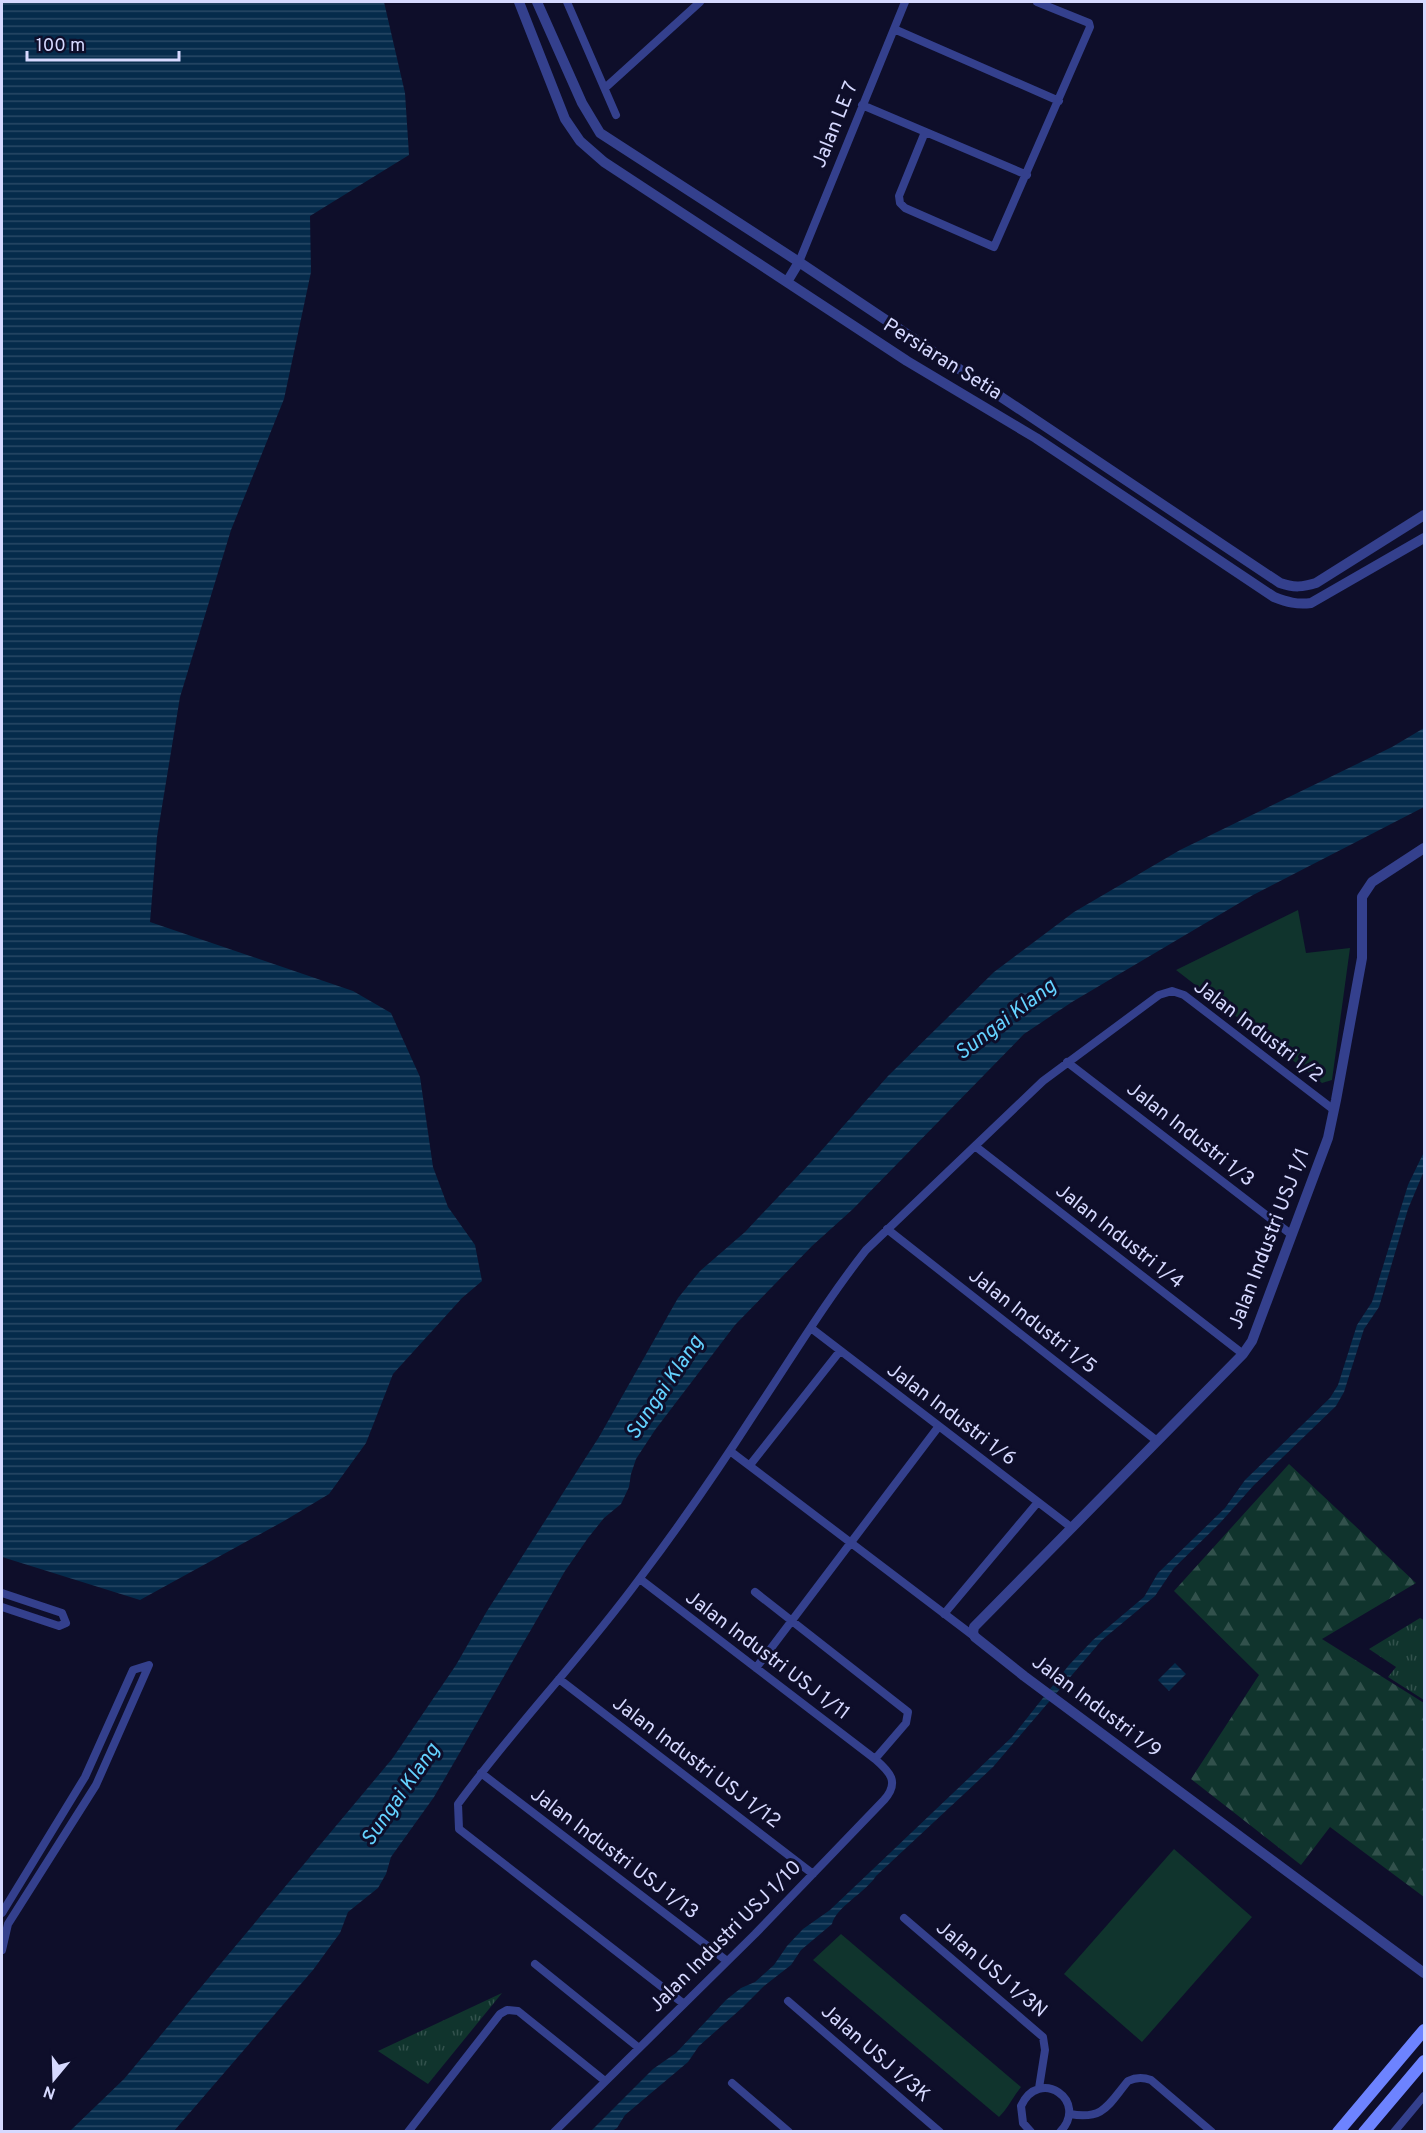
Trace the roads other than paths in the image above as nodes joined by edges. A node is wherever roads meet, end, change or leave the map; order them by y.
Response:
1 (519, 2) edge
2 (537, 2) edge
3 (567, 2) edge
4 (700, 2) edge
5 (905, 2) edge
6 (1037, 2) edge
7 (894, 29) junction
8 (605, 88) junction
9 (1059, 101) junction
10 (862, 105) junction
11 (616, 115) dead end
12 (925, 132) junction
13 (1027, 175) junction
14 (799, 262) junction
15 (787, 282) junction
16 (1425, 515) edge
17 (1425, 538) edge
18 (1297, 587) junction
19 (1294, 603) junction
20 (1425, 848) edge
21 (1067, 1062) junction
22 (1334, 1110) junction
23 (975, 1146) junction
24 (886, 1229) junction
25 (1292, 1235) junction
26 (811, 1328) junction
27 (840, 1351) junction
28 (1243, 1354) junction
29 (939, 1426) junction
30 (1157, 1441) junction
31 (730, 1451) junction
32 (750, 1466) junction
33 (1038, 1502) junction
34 (1072, 1528) junction
35 (851, 1544) junction
36 (640, 1579) junction
37 (755, 1592) dead end
38 (2, 1593) edge
39 (2, 1607) edge
40 (944, 1614) junction
41 (791, 1620) junction
42 (975, 1637) junction
43 (756, 1668) junction
44 (559, 1679) junction
45 (875, 1759) junction
46 (481, 1773) junction
47 (813, 1874) junction
48 (2, 1913) edge
49 (904, 1918) dead end
50 (2, 1950) edge
51 (727, 1961) junction
52 (535, 1964) dead end
53 (1425, 1973) edge
54 (788, 2001) dead end
55 (684, 2004) junction
56 (1425, 2030) edge
57 (639, 2048) junction
58 (1425, 2061) edge
59 (605, 2081) junction
60 (732, 2083) dead end
61 (1039, 2088) junction
62 (1425, 2096) edge
63 (1070, 2114) junction
64 (1065, 2130) edge
65 (1028, 2131) edge
66 (408, 2132) edge
67 (554, 2132) edge
68 (789, 2132) edge
69 (940, 2132) edge
70 (1212, 2132) edge
71 (1338, 2132) edge
72 (1364, 2132) edge
73 (1394, 2132) edge

1 - 15 street, Persiaran Setia
2 - 14 street, Persiaran Setia
3 - 8 street
4 - 8 street
5 - 7 street, Jalan LE 7
6 - 9 street
7 - 9 street
7 - 10 street, Jalan LE 7
8 - 11 street
9 - 13 street
10 - 12 street
10 - 14 street, Jalan LE 7
12 - 13 street
12 - 13 street
14 - 15 street
14 - 18 street, Persiaran Setia
15 - 19 street, Persiaran Setia
16 - 18 street
17 - 19 street
18 - 19 street
20 - 22 street, Jalan Industri USJ 1/1
21 - 22 street, Jalan Industri 1/2
21 - 23 street
21 - 25 street, Jalan Industri 1/3
22 - 25 street, Jalan Industri USJ 1/1
23 - 24 street
23 - 28 street, Jalan Industri 1/4
24 - 26 street
24 - 30 street, Jalan Industri 1/5
25 - 28 street, Jalan Industri USJ 1/1
26 - 27 street, Jalan Industri 1/6
26 - 31 street
27 - 29 street, Jalan Industri 1/6
27 - 32 street
28 - 30 street, Jalan Industri USJ 1/1
29 - 33 street, Jalan Industri 1/6
29 - 35 street
30 - 34 street, Jalan Industri USJ 1/1
31 - 32 street, Jalan Industri 1/9
31 - 36 street
32 - 35 street, Jalan Industri 1/9
33 - 34 street, Jalan Industri 1/6
33 - 40 street
34 - 42 street, Jalan Industri USJ 1/1
35 - 40 street, Jalan Industri 1/9
35 - 41 street
36 - 43 street, Jalan Industri USJ 1/11
36 - 44 street
37 - 41 street
38 - 39 street
40 - 42 street, Jalan Industri 1/9
41 - 43 street
41 - 45 street
42 - 53 street, Jalan Industri 1/9
43 - 45 street, Jalan Industri USJ 1/11
44 - 46 street
44 - 47 street, Jalan Industri USJ 1/12
45 - 47 street, Jalan Industri USJ 1/10
46 - 51 street, Jalan Industri USJ 1/13
46 - 55 street
47 - 51 street, Jalan Industri USJ 1/10
48 - 50 street
49 - 61 street, Jalan USJ 1/3N
51 - 55 street, Jalan Industri USJ 1/10
52 - 57 street
54 - 69 street, Jalan USJ 1/3K
55 - 57 street, Jalan Industri USJ 1/10
56 - 71 main road
57 - 59 street, Jalan Industri USJ 1/10
58 - 72 main road
59 - 66 street
59 - 67 street, Jalan Industri USJ 1/10
60 - 68 street
61 - 63 street
61 - 65 street
62 - 73 street
63 - 64 street
63 - 70 street

